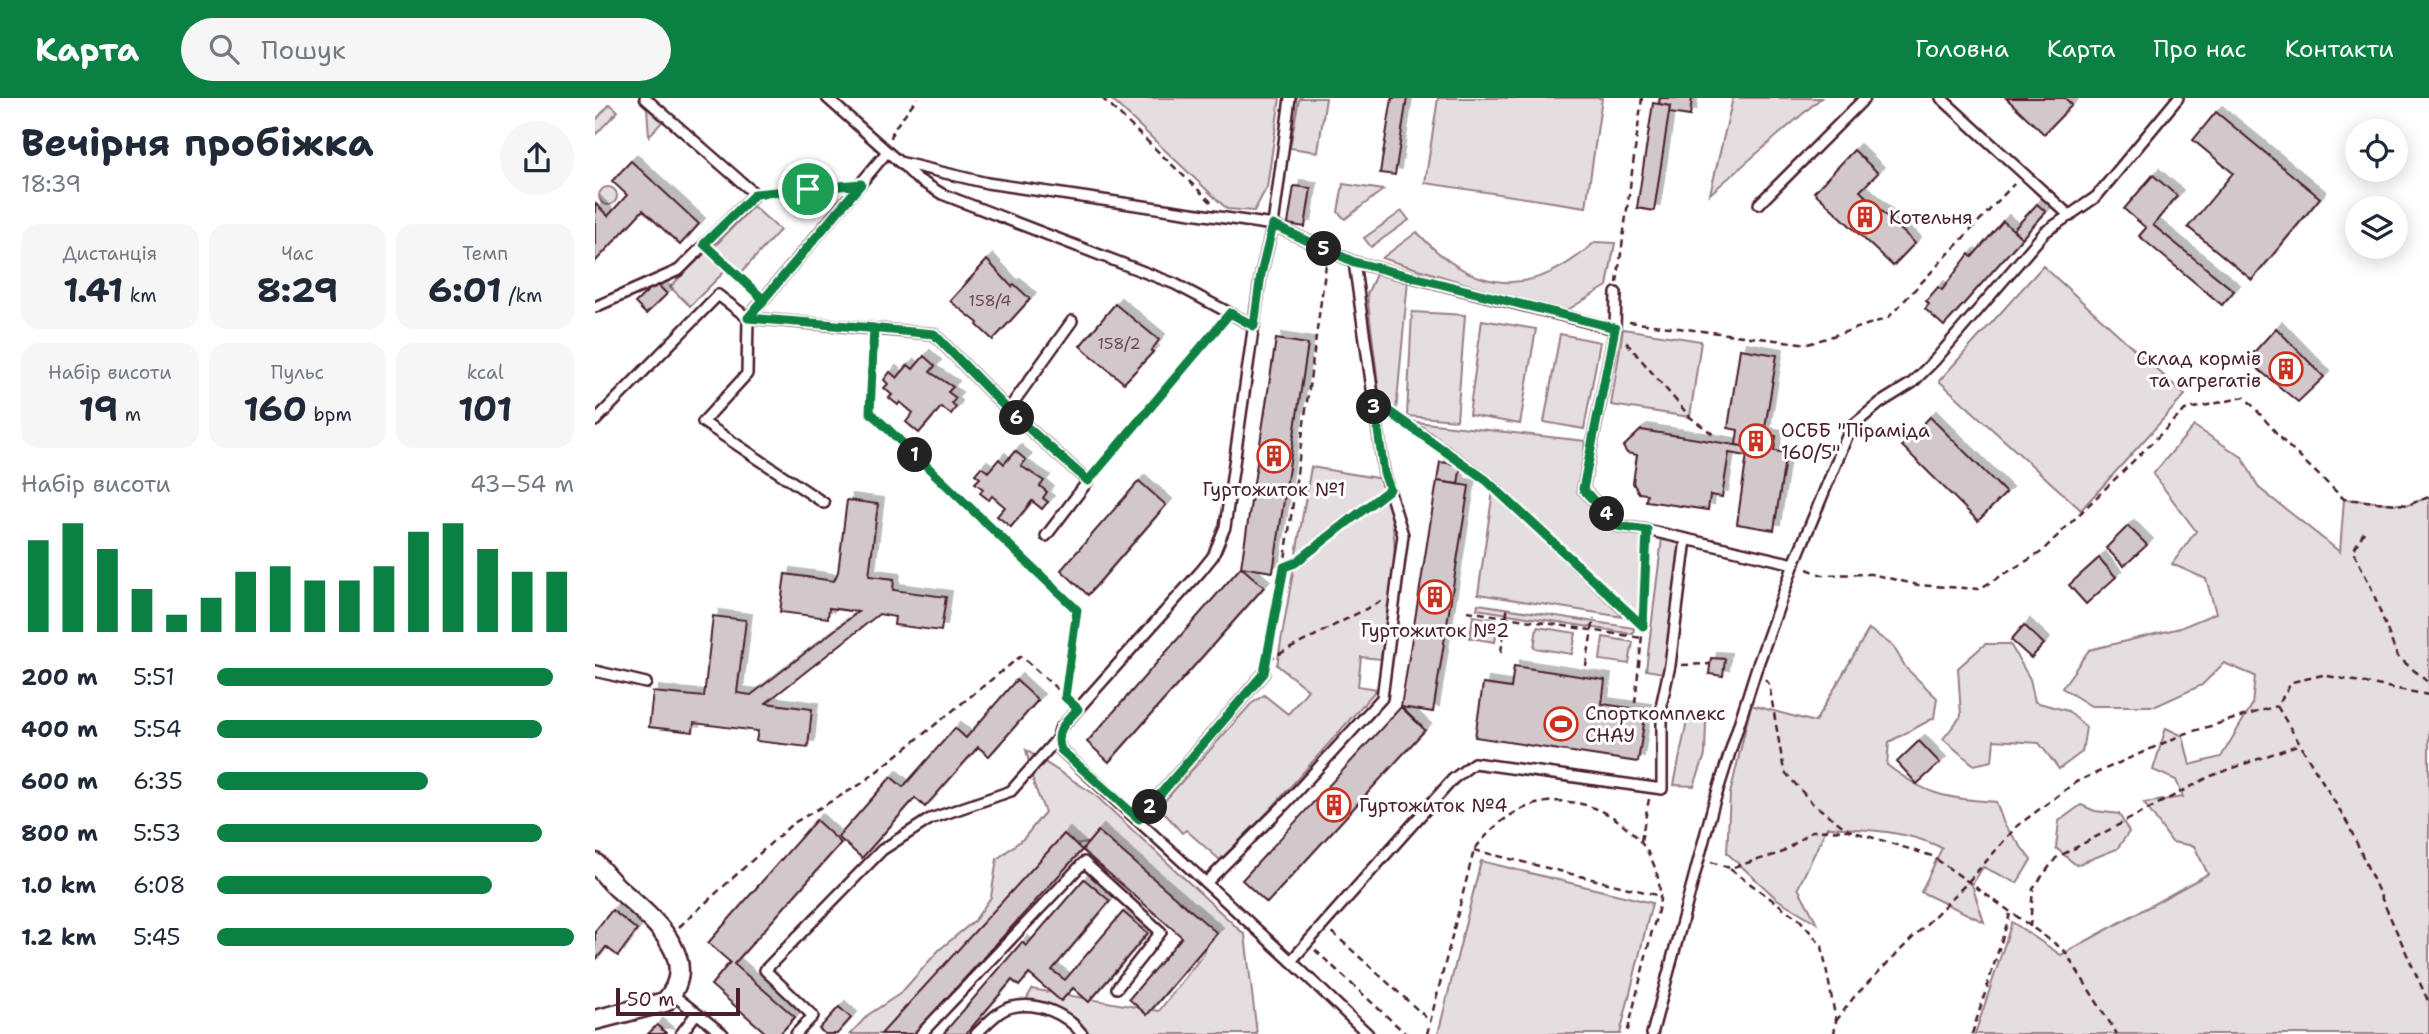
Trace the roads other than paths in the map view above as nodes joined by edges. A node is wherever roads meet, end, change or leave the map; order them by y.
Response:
1 (645, 98) edge
2 (827, 98) edge
3 (1290, 98) edge
4 (1865, 98) edge
5 (1941, 98) edge
6 (2178, 98) edge
7 (887, 152) junction
8 (899, 162) junction
9 (1759, 204) dead end
10 (2070, 216) junction
11 (1273, 225) junction
12 (1354, 262) junction
13 (1616, 293) road end
14 (595, 307) edge
15 (748, 318) junction
16 (1072, 320) dead end
17 (1615, 324) junction
18 (1254, 326) junction
19 (1008, 410) junction
20 (595, 421) edge
21 (824, 503) dead end
22 (1046, 536) dead end
23 (1686, 539) junction
24 (1794, 564) junction
25 (595, 671) edge
26 (1264, 673) road end
27 (646, 684) dead end
28 (1057, 739) junction
29 (1139, 819) junction
30 (595, 863) edge
31 (1206, 883) junction
32 (1291, 961) junction
33 (1117, 988) dead end
34 (672, 994) junction
35 (697, 1014) junction
36 (595, 1020) edge
37 (681, 1034) edge
38 (723, 1034) edge
39 (796, 1034) edge
40 (921, 1034) edge
41 (977, 1034) edge
42 (1082, 1034) edge
43 (1368, 1034) edge
44 (1652, 1034) edge

1 - 14 lane
2 - 7 lane
3 - 11 lane
4 - 9 lane
5 - 10 lane
6 - 10 lane
7 - 8 lane
7 - 15 lane
8 - 11 lane
8 - 18 lane
10 - 24 lane
11 - 12 lane
11 - 18 lane
12 - 17 lane
12 - 31 lane
13 - 17 lane
15 - 19 lane
15 - 20 lane
15 - 21 lane
16 - 19 lane
17 - 23 lane
18 - 28 lane
19 - 22 lane
23 - 24 lane
23 - 32 lane
24 - 44 lane
25 - 27 lane
26 - 29 lane
28 - 29 lane
28 - 39 lane
29 - 31 lane
30 - 34 street
31 - 32 lane
32 - 43 lane
33 - 40 lane
34 - 35 lane
34 - 36 street
35 - 37 lane
35 - 38 lane
41 - 42 lane

